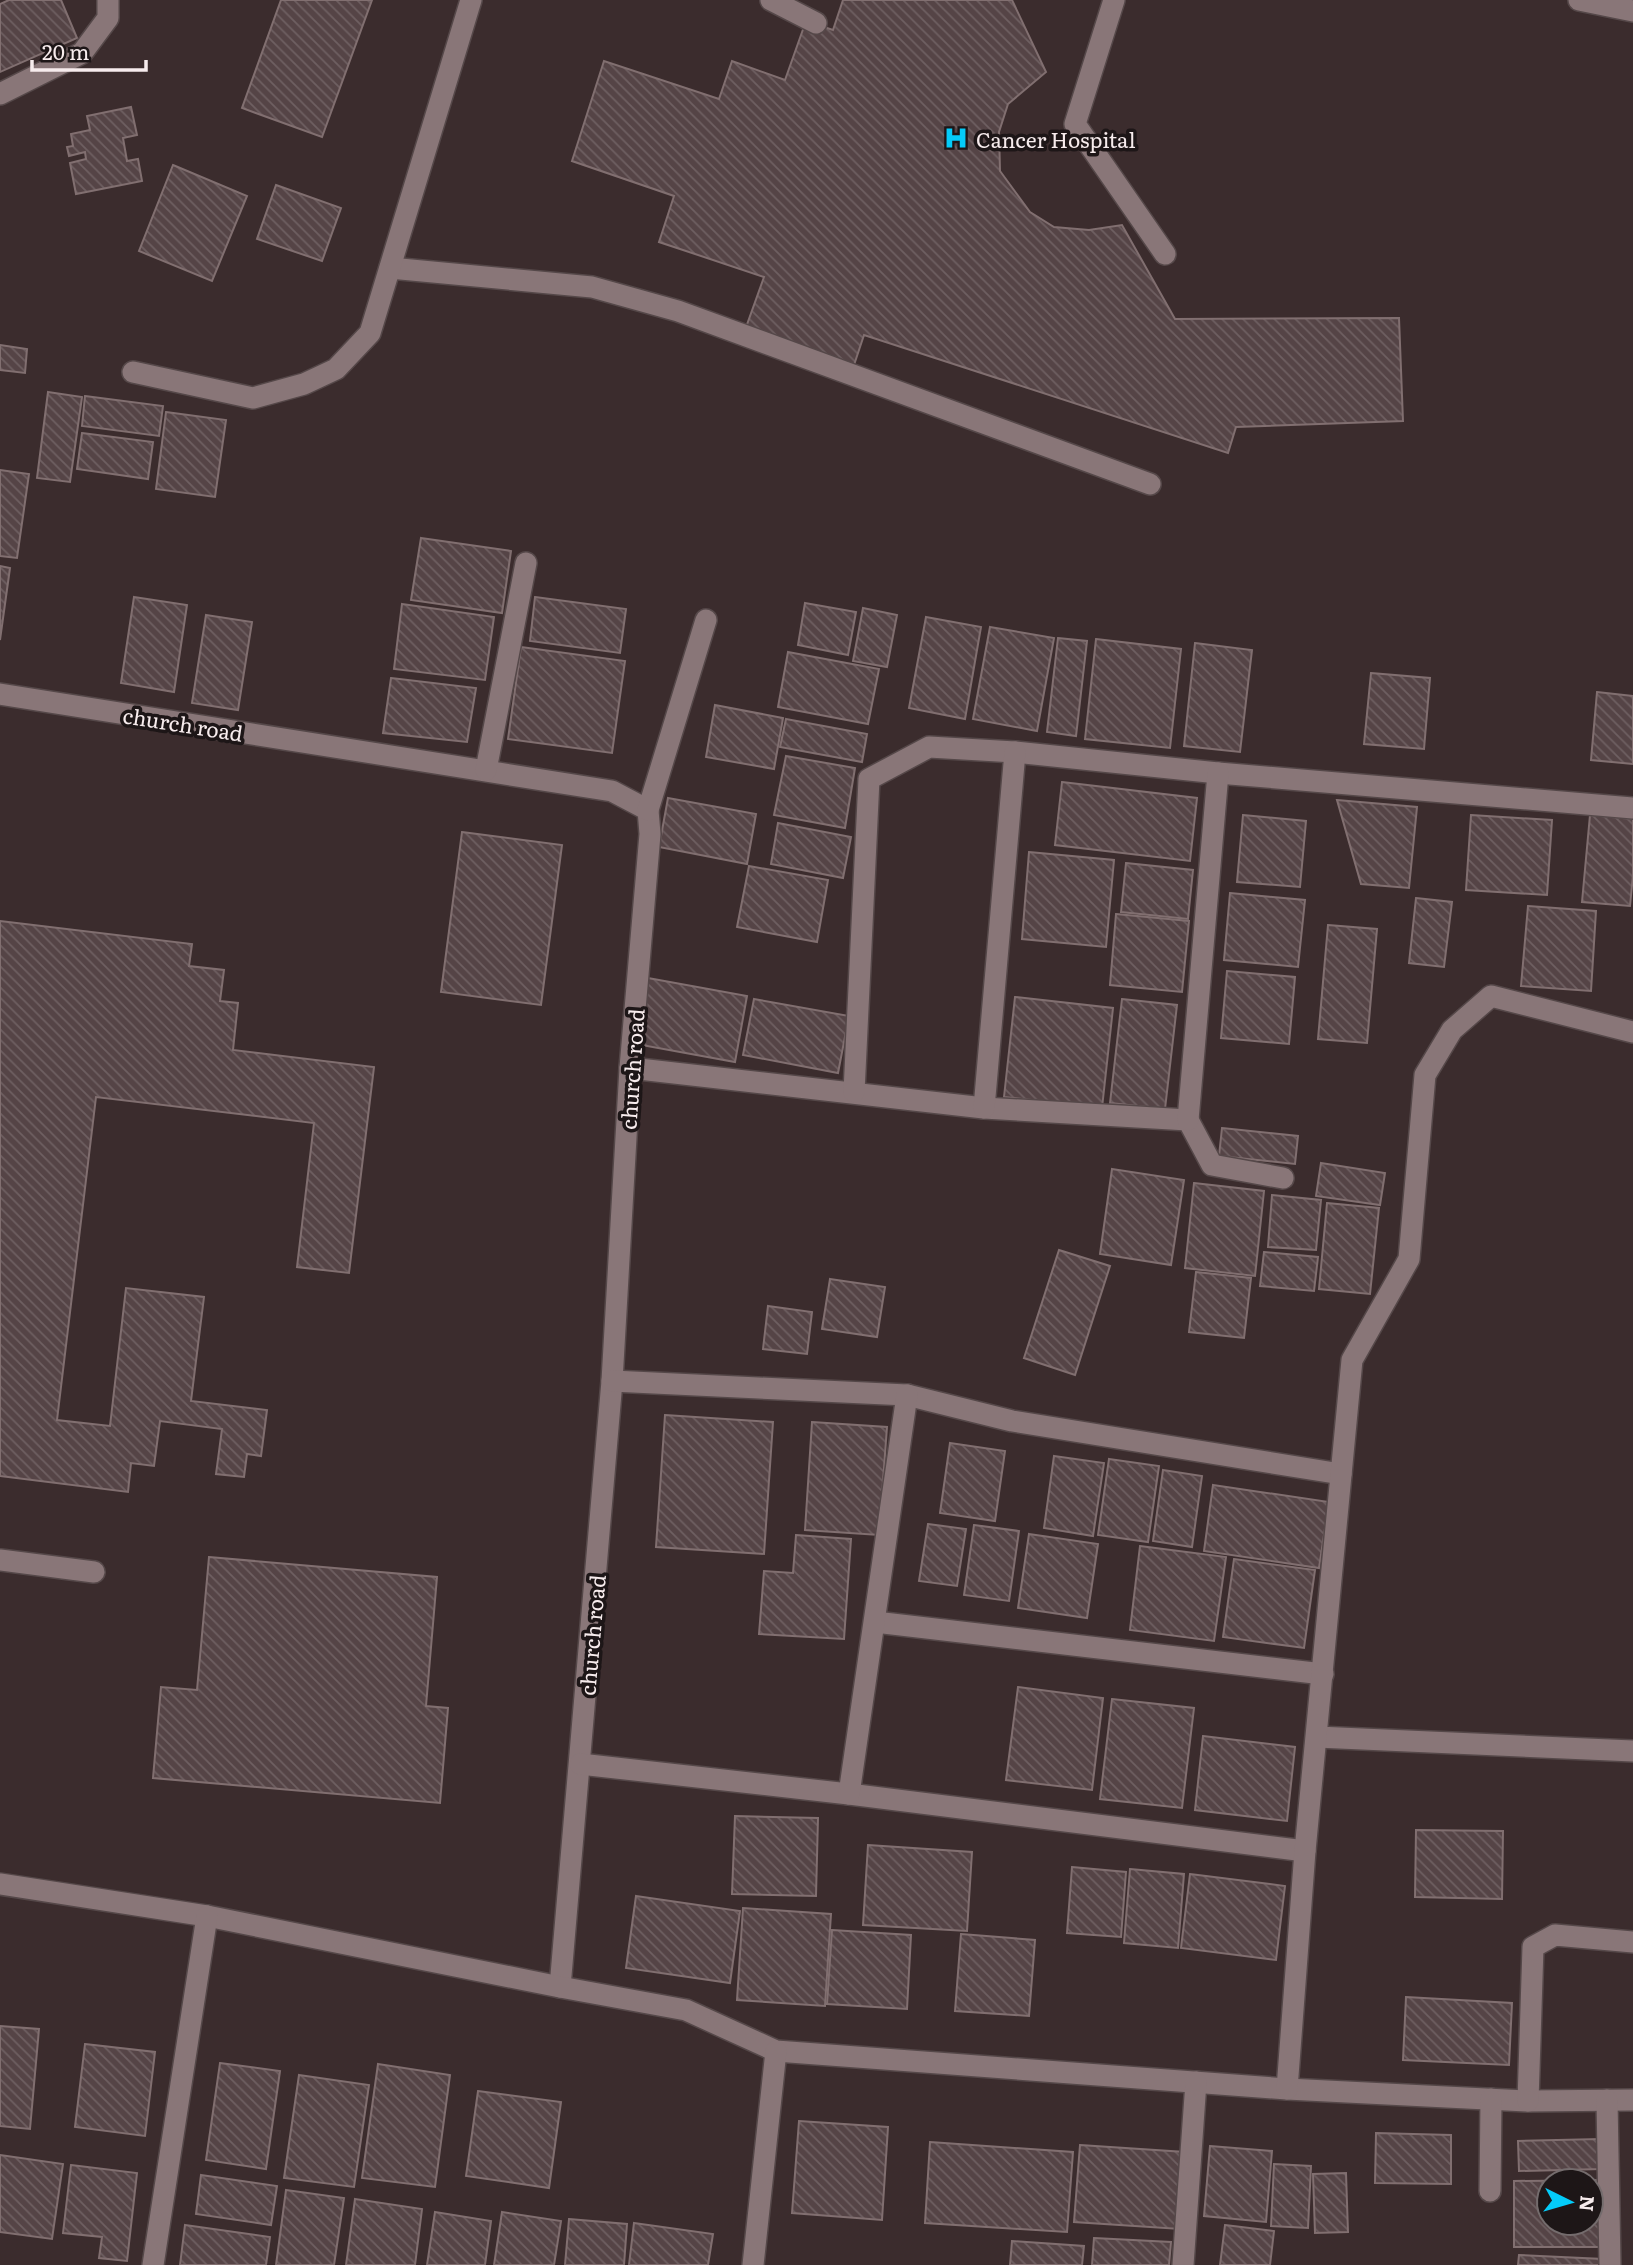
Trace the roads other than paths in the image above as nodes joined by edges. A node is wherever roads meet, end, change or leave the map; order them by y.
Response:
1 (108, 0) edge
2 (471, 0) edge
3 (771, 0) edge
4 (1114, 0) edge
5 (1579, 0) edge
6 (1633, 11) edge
7 (816, 23) dead end
8 (0, 94) edge
9 (1165, 254) dead end
10 (390, 268) junction
11 (133, 372) dead end
12 (1150, 484) dead end
13 (526, 562) dead end
14 (706, 620) dead end
15 (0, 694) edge
16 (1015, 752) junction
17 (486, 770) junction
18 (1218, 774) junction
19 (1633, 808) edge
20 (648, 810) junction
21 (1633, 1032) edge
22 (630, 1068) junction
23 (854, 1092) junction
24 (984, 1108) junction
25 (1188, 1120) junction
26 (1283, 1178) dead end
27 (612, 1381) junction
28 (907, 1395) junction
29 (1341, 1474) junction
30 (0, 1560) edge
31 (94, 1572) dead end
32 (875, 1622) junction
33 (1323, 1674) junction
34 (1317, 1737) junction
35 (1633, 1751) edge
36 (580, 1763) junction
37 (849, 1794) junction
38 (1305, 1851) junction
39 (0, 1884) edge
40 (207, 1916) junction
41 (1633, 1942) edge
42 (560, 1987) junction
43 (776, 2051) junction
44 (1196, 2082) junction
45 (1287, 2089) junction
46 (1491, 2099) junction
47 (1608, 2100) junction
48 (1633, 2100) edge
49 (1528, 2101) junction
50 (1490, 2191) dead end
51 (153, 2265) edge
52 (753, 2265) edge
53 (1183, 2265) edge
54 (1611, 2265) edge

1 - 8 street
2 - 10 street
3 - 7 street
4 - 9 street
5 - 6 street
10 - 11 street
10 - 12 street
13 - 17 street
14 - 20 street
15 - 17 street, church road
16 - 18 street
16 - 23 street
16 - 24 street
17 - 20 street, church road
18 - 19 street
18 - 25 street
20 - 22 street, church road
21 - 29 street
22 - 23 street
22 - 27 street, church road
23 - 24 street
24 - 25 street
25 - 26 street
27 - 28 street
27 - 36 street, church road
28 - 29 street
28 - 32 street
29 - 33 street
30 - 31 street
32 - 33 street
32 - 37 street
33 - 34 street
34 - 35 street
34 - 38 street
36 - 37 street
36 - 42 street, church road
37 - 38 street
38 - 45 street
39 - 40 street
40 - 42 street
40 - 51 street
41 - 49 street
42 - 43 street
43 - 44 street
43 - 52 street
44 - 45 street
44 - 53 street
45 - 46 street
46 - 49 street
46 - 50 street
47 - 48 street
47 - 49 street
47 - 54 street

